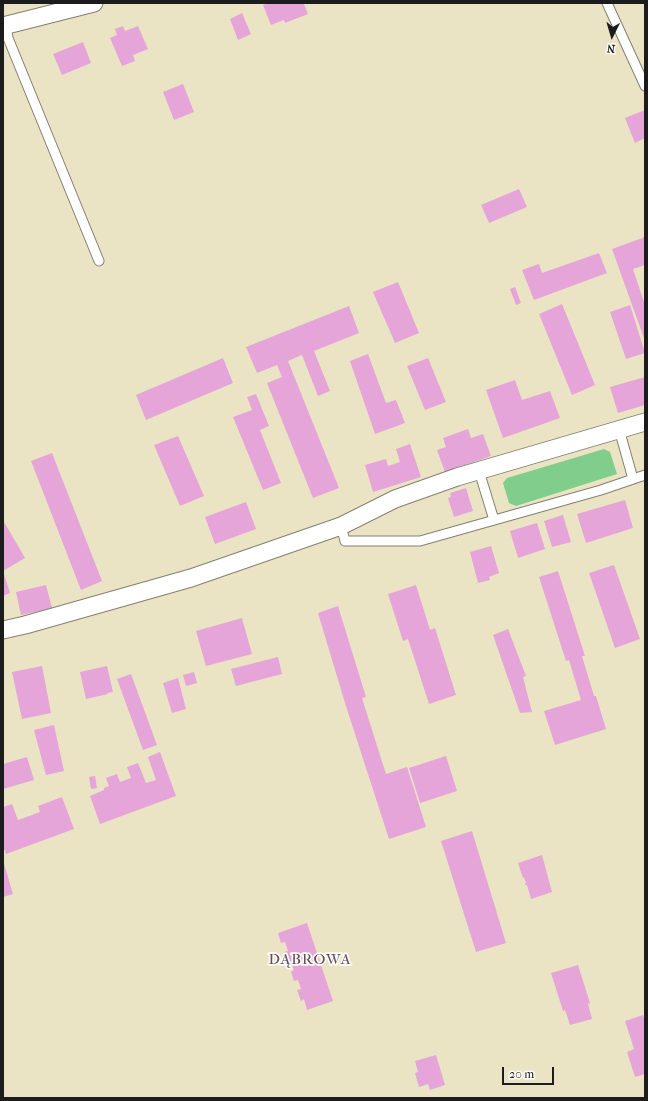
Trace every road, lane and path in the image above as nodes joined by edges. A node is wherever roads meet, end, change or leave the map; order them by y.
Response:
1 (94, 3) edge
2 (607, 3) edge
3 (4, 25) edge
4 (645, 86) edge
5 (99, 261) dead end
6 (645, 422) edge
7 (619, 429) junction
8 (479, 471) junction
9 (645, 475) edge
10 (633, 479) junction
11 (494, 520) junction
12 (341, 526) junction
13 (3, 630) edge

1 - 3 street
2 - 4 lane
3 - 5 lane
6 - 7 street
7 - 8 street
7 - 10 lane
8 - 11 lane
8 - 12 street
9 - 10 lane
10 - 11 lane
11 - 12 lane
12 - 13 street

